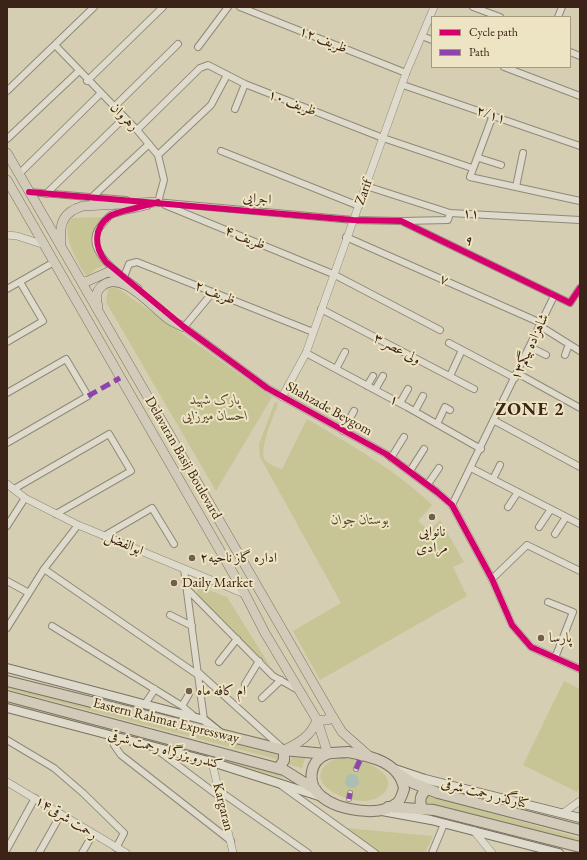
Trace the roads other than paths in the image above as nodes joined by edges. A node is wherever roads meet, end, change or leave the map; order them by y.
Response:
1 (94, 7) edge
2 (163, 7) edge
3 (228, 7) edge
4 (240, 7) edge
5 (433, 7) edge
6 (473, 7) edge
7 (497, 16) edge
8 (422, 36) junction
9 (431, 40) edge
10 (178, 44) dead end
11 (55, 45) junction
12 (198, 47) dead end
13 (507, 68) edge
14 (79, 71) junction
15 (406, 73) junction
16 (227, 75) junction
17 (87, 80) junction
18 (245, 84) junction
19 (402, 85) junction
20 (7, 91) edge
21 (100, 94) junction
22 (580, 96) edge
23 (114, 107) junction
24 (235, 109) dead end
25 (493, 115) junction
26 (124, 118) junction
27 (137, 130) junction
28 (383, 138) junction
29 (7, 139) edge
30 (149, 144) junction
31 (580, 146) edge
32 (221, 151) dead end
33 (7, 153) edge
34 (523, 154) dead end
35 (158, 155) junction
36 (478, 158) junction
37 (501, 165) dead end
38 (472, 168) junction
39 (19, 174) junction
40 (7, 181) edge
41 (366, 186) junction
42 (516, 187) junction
43 (28, 192) junction
44 (46, 194) junction
45 (91, 198) junction
46 (580, 201) edge
47 (158, 202) junction
48 (359, 206) junction
49 (450, 213) junction
50 (353, 220) junction
51 (580, 220) edge
52 (401, 221) junction
53 (7, 235) edge
54 (346, 237) junction
55 (44, 245) junction
56 (62, 247) junction
57 (54, 262) junction
58 (333, 274) junction
59 (124, 277) junction
60 (82, 281) junction
61 (20, 282) junction
62 (10, 286) edge
63 (7, 290) edge
64 (213, 292) junction
65 (579, 292) edge
66 (554, 296) junction
67 (321, 309) junction
68 (98, 310) junction
69 (540, 325) junction
70 (184, 327) junction
71 (440, 330) dead end
72 (313, 332) junction
73 (7, 342) edge
74 (450, 343) dead end
75 (570, 344) junction
76 (530, 347) junction
77 (462, 350) junction
78 (580, 351) edge
79 (345, 352) dead end
80 (306, 353) junction
81 (546, 355) dead end
82 (565, 355) dead end
83 (336, 369) junction
84 (516, 375) junction
85 (373, 376) dead end
86 (383, 376) dead end
87 (450, 376) junction
88 (367, 386) junction
89 (408, 389) dead end
90 (474, 389) dead end
91 (375, 390) junction
92 (7, 393) edge
93 (423, 396) dead end
94 (282, 397) junction
95 (400, 403) junction
96 (580, 408) edge
97 (450, 410) dead end
98 (354, 411) dead end
99 (415, 411) junction
100 (495, 421) junction
101 (437, 424) junction
102 (343, 431) junction
103 (404, 437) dead end
104 (7, 443) edge
105 (424, 449) dead end
106 (481, 449) junction
107 (391, 458) junction
108 (500, 465) dead end
109 (580, 467) edge
110 (439, 468) dead end
111 (471, 468) junction
112 (410, 471) junction
113 (493, 479) junction
114 (7, 484) edge
115 (428, 484) junction
116 (14, 489) junction
117 (518, 492) junction
118 (206, 497) junction
119 (25, 498) junction
120 (193, 504) junction
121 (452, 505) junction
122 (508, 507) dead end
123 (550, 509) junction
124 (56, 514) junction
125 (566, 517) junction
126 (78, 524) junction
127 (580, 524) edge
128 (7, 526) edge
129 (539, 527) dead end
130 (555, 534) dead end
131 (104, 536) junction
132 (174, 544) dead end
133 (44, 569) junction
134 (184, 569) junction
135 (580, 571) edge
136 (492, 579) junction
137 (7, 581) edge
138 (187, 589) junction
139 (29, 593) junction
140 (245, 594) junction
141 (548, 602) dead end
142 (573, 612) junction
143 (580, 614) edge
144 (170, 615) dead end
145 (52, 626) dead end
146 (192, 626) junction
147 (7, 628) edge
148 (237, 639) junction
149 (555, 658) junction
150 (259, 661) junction
151 (219, 662) dead end
152 (7, 668) edge
153 (580, 669) edge
154 (198, 674) junction
155 (281, 680) junction
156 (7, 681) edge
157 (245, 684) dead end
158 (155, 689) junction
159 (300, 691) junction
160 (189, 694) dead end
161 (7, 696) edge
162 (262, 698) dead end
163 (145, 704) junction
164 (182, 706) junction
165 (8, 710) edge
166 (331, 714) junction
167 (196, 717) junction
168 (204, 720) junction
169 (317, 720) junction
170 (110, 735) junction
171 (222, 735) junction
172 (7, 740) edge
173 (153, 746) junction
174 (284, 750) junction
175 (327, 754) junction
176 (364, 758) junction
177 (212, 762) junction
178 (279, 768) junction
179 (356, 770) dead end
180 (394, 770) junction
181 (274, 780) junction
182 (7, 782) edge
183 (428, 789) junction
184 (219, 793) junction
185 (319, 793) junction
186 (350, 793) dead end
187 (35, 798) junction
188 (349, 799) dead end
189 (580, 801) edge
190 (385, 809) junction
191 (422, 809) junction
192 (563, 813) junction
193 (61, 814) junction
194 (580, 818) edge
195 (444, 824) junction
196 (580, 830) edge
197 (474, 831) junction
198 (93, 834) junction
199 (231, 841) junction
200 (580, 847) edge
201 (116, 848) junction
202 (7, 849) edge
203 (39, 853) edge
204 (82, 853) edge
205 (126, 853) edge
206 (233, 853) edge
207 (308, 853) edge
208 (375, 853) edge
209 (432, 853) edge
210 (492, 853) edge
211 (559, 853) edge

1 - 11 street
2 - 17 street
3 - 12 street
4 - 15 street, ظریف ۱۲
5 - 8 street, Zarif
6 - 7 street
8 - 9 street
8 - 15 street, Zarif
10 - 23 street
11 - 14 street, رهروان
11 - 20 street
13 - 22 street
14 - 17 street, رهروان
14 - 29 street
15 - 19 street, Zarif
16 - 18 street, ظریف ۱۰
16 - 27 street, ظریف ۱۰
16 - 35 street
17 - 21 street, رهروان
18 - 24 street
18 - 28 street, ظریف ۱۰
19 - 25 street, ۲/۱۱
19 - 28 street, Zarif
21 - 23 street, رهروان
21 - 39 street
23 - 26 street, رهروان
25 - 31 street, ۲/۱۱
25 - 36 street
26 - 27 street, رهروان
26 - 44 street
27 - 30 street, رهروان
28 - 38 street, ظریف ۱۰
28 - 41 street, Zarif
30 - 35 street, رهروان
30 - 45 street
32 - 48 street
33 - 39 main road, Delavaran Basij Boulevard
34 - 42 street
35 - 47 street, رهروان
36 - 37 street
36 - 38 street
38 - 42 street
39 - 43 main road, Delavaran Basij Boulevard
40 - 55 main road, Delavaran Basij Boulevard
41 - 48 street, Zarif
41 - 49 street, ۱۱
42 - 46 street
43 - 44 street, اجرایی
43 - 56 main road, Delavaran Basij Boulevard
44 - 45 street, اجرایی
45 - 47 street, اجرایی
47 - 50 street, اجرایی
47 - 56 main road
47 - 58 street, ظریف ۴
47 - 59 street, Shahzade Beygom
48 - 50 street, Zarif
49 - 51 street, ۱۱
49 - 52 street
50 - 52 street, ۹
50 - 54 street, Zarif
52 - 66 street, ۹
53 - 55 street
54 - 58 street, Zarif
54 - 69 street, ۷
55 - 57 main road, Delavaran Basij Boulevard
56 - 60 main road, Delavaran Basij Boulevard
57 - 61 street
57 - 120 main road, Delavaran Basij Boulevard
58 - 67 street, Zarif
58 - 71 street, ظریف ۴
59 - 60 main road
59 - 64 street, ظریف ۲
59 - 70 street, Shahzade Beygom
60 - 68 main road, Delavaran Basij Boulevard
61 - 62 street
61 - 73 street
62 - 63 street
64 - 70 street
64 - 72 street, ظریف ۲
65 - 66 street, ۹
66 - 69 street, شاهزاده بیگم۱۳
67 - 72 street, Zarif
67 - 87 street, ولی عصر ۳
68 - 70 main road
68 - 118 main road, Delavaran Basij Boulevard
69 - 75 street, ۷
69 - 76 street, شاهزاده بیگم۱۳
70 - 94 street, Shahzade Beygom
72 - 80 street, Zarif
74 - 77 street
75 - 78 street, ۷
75 - 82 street
76 - 81 street
76 - 84 street, شاهزاده بیگم۱۳
77 - 84 street
77 - 87 street
79 - 83 street
80 - 83 street, ۱
80 - 94 street, Zarif
83 - 88 street, ۱
84 - 96 street
84 - 100 street, شاهزاده بیگم۱۳
85 - 88 street
86 - 91 street
87 - 90 street, ولی عصر ۳
88 - 91 street, ۱
89 - 95 street
91 - 95 street, ۱
92 - 104 street
93 - 99 street
94 - 102 street, Shahzade Beygom
95 - 99 street, ۱
97 - 101 street
98 - 102 street
99 - 101 street, ۱
100 - 106 street, شاهزاده بیگم۱۳
100 - 109 street
101 - 106 street, ۱
102 - 107 street, Shahzade Beygom
103 - 107 street
105 - 112 street
106 - 111 street, شاهزاده بیگم۱۳
107 - 112 street, Shahzade Beygom
108 - 113 street
110 - 115 street
111 - 113 street
111 - 121 street, شاهزاده بیگم۱۳
112 - 115 street, Shahzade Beygom
113 - 117 street
114 - 116 street, ابوالفضل
115 - 121 street, Shahzade Beygom
116 - 119 street, ابوالفضل
116 - 124 street
117 - 122 street
117 - 123 street
118 - 120 main road
118 - 166 main road, Delavaran Basij Boulevard
119 - 124 street, ابوالفضل
119 - 128 street
120 - 140 main road, Delavaran Basij Boulevard
121 - 136 street, Shahzade Beygom
123 - 125 street
123 - 129 street
124 - 126 street, ابوالفضل
125 - 127 street
125 - 130 street
126 - 131 street, ابوالفضل
126 - 133 street
131 - 132 street
131 - 134 street, ابوالفضل
133 - 139 street
133 - 154 street
134 - 138 street
134 - 140 street, ابوالفضل
135 - 136 street
136 - 149 street, Shahzade Beygom
137 - 139 street
138 - 146 street
138 - 148 street
139 - 147 street
140 - 159 main road, Delavaran Basij Boulevard
141 - 142 street
142 - 143 street
142 - 149 street
144 - 146 street
145 - 158 street
146 - 154 street
148 - 150 street
148 - 151 street
149 - 153 street, Shahzade Beygom
150 - 155 street
150 - 157 street
152 - 163 main road
154 - 168 street
154 - 174 street
155 - 159 street
155 - 162 street
156 - 171 highway, Eastern Rahmat Expressway
158 - 163 street
158 - 164 street
159 - 169 main road, Delavaran Basij Boulevard
160 - 164 street
161 - 178 highway, Eastern Rahmat Expressway
163 - 167 main road
164 - 167 street
165 - 170 main road, کندرو بزرگراه رحمت شرقی
166 - 169 main road
166 - 176 main road, Delavaran Basij Boulevard
167 - 168 main road
168 - 171 main road
169 - 174 main road
169 - 175 main road, Delavaran Basij Boulevard
170 - 173 main road, کندرو بزرگراه رحمت شرقی
170 - 199 street
171 - 174 highway, Eastern Rahmat Expressway
172 - 201 street
173 - 177 main road, کندرو بزرگراه رحمت شرقی
173 - 184 street
174 - 175 highway, Eastern Rahmat Expressway
174 - 178 highway
175 - 176 highway
175 - 185 highway
176 - 179 street
176 - 180 highway
177 - 181 main road, کندرو بزرگراه رحمت شرقی
177 - 184 street, Kargaran
178 - 185 highway, Eastern Rahmat Expressway
180 - 183 highway
180 - 190 highway
180 - 192 main road, کنارگذر رحمت شرقی
181 - 185 main road, کندرو بزرگراه رحمت شرقی
181 - 208 street
182 - 187 street, ۱۴رحمت شرقی
183 - 191 highway
183 - 196 highway
184 - 199 street, Kargaran
184 - 207 street
185 - 190 highway
186 - 188 street
187 - 193 street, ۱۴رحمت شرقی
187 - 202 street
189 - 192 street
190 - 191 highway
190 - 195 main road
191 - 200 highway
192 - 194 main road, کنارگذر رحمت شرقی
193 - 198 street, ۱۴رحمت شرقی
193 - 203 street
195 - 197 main road
195 - 209 street
197 - 210 street
197 - 211 main road
198 - 201 street, ۱۴رحمت شرقی
198 - 204 street
199 - 206 street, Kargaran
201 - 205 street, ۱۴رحمت شرقی

